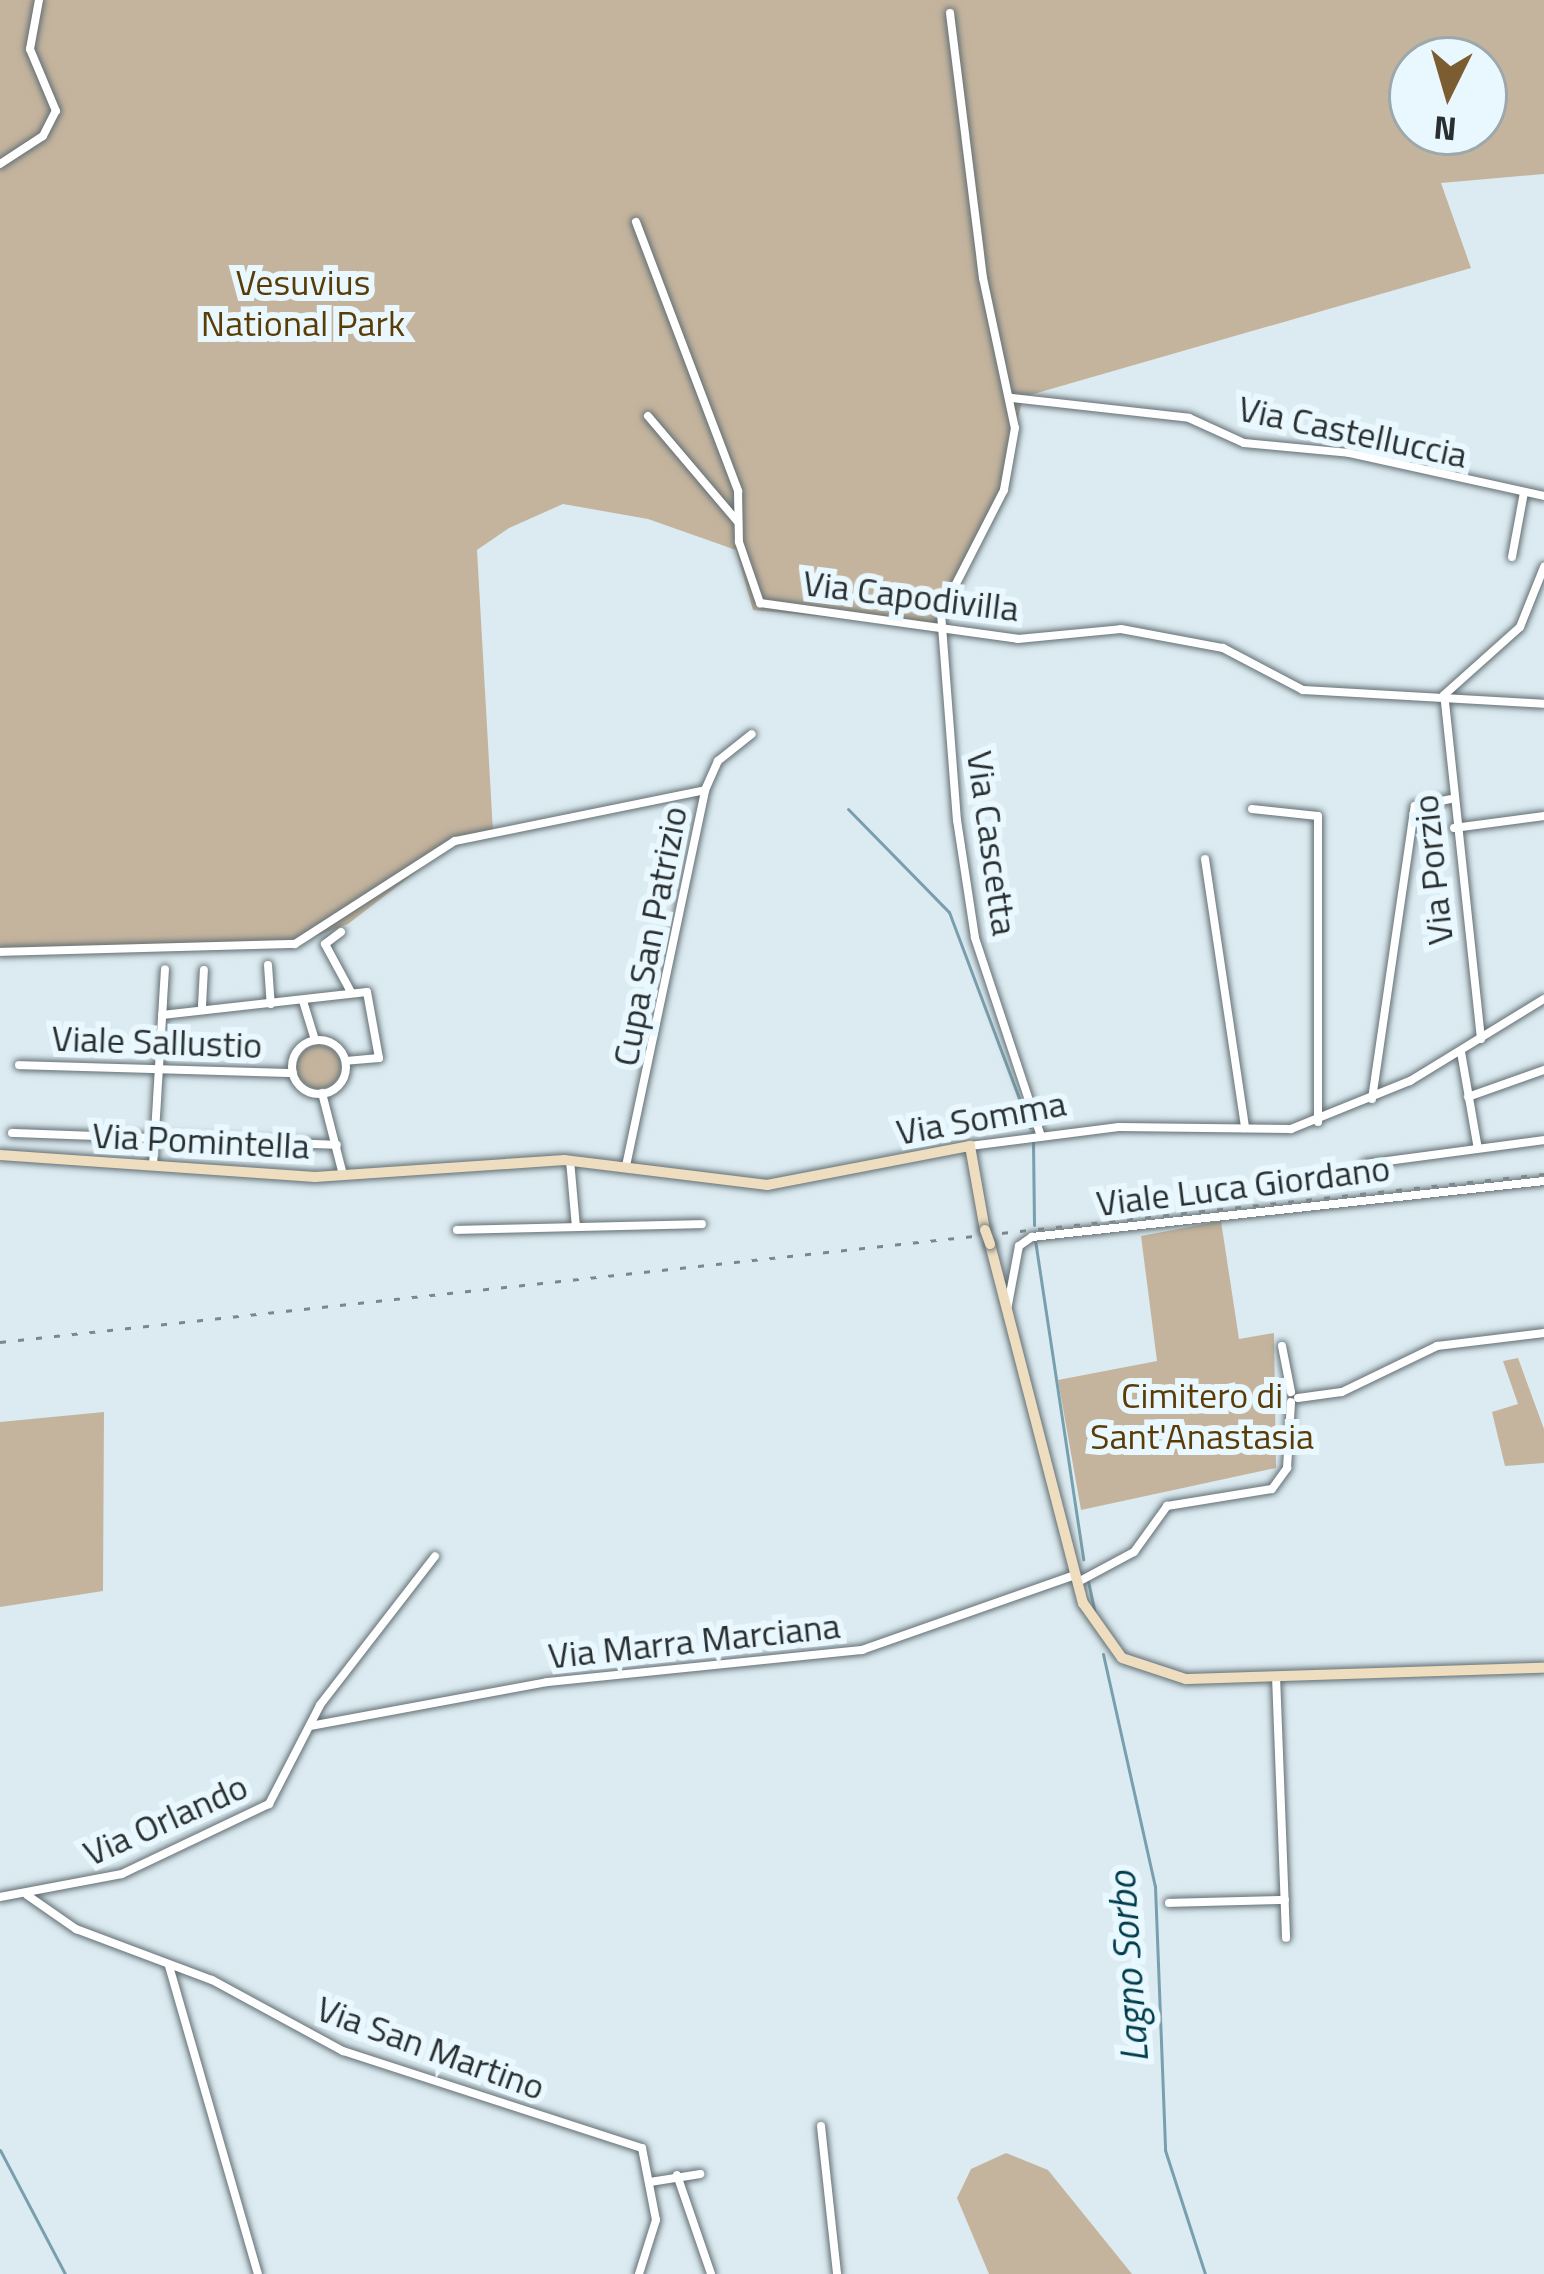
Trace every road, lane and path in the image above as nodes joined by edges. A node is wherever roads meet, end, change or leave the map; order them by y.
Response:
1 (39, 0) edge
2 (950, 13) dead end
3 (0, 164) edge
4 (636, 223) dead end
5 (1012, 398) junction
6 (648, 416) dead end
7 (1524, 492) junction
8 (1544, 496) edge
9 (739, 523) junction
10 (1512, 557) dead end
11 (1544, 567) edge
12 (942, 624) junction
13 (1444, 695) junction
14 (1544, 704) edge
15 (752, 734) dead end
16 (706, 790) junction
17 (1450, 799) junction
18 (1252, 809) dead end
19 (1544, 816) edge
20 (1454, 829) junction
21 (1205, 859) dead end
22 (341, 932) dead end
23 (0, 952) edge
24 (268, 965) dead end
25 (165, 969) dead end
26 (204, 970) dead end
27 (351, 992) junction
28 (1544, 998) edge
29 (303, 1001) junction
30 (272, 1004) junction
31 (202, 1006) junction
32 (162, 1015) junction
33 (1481, 1039) junction
34 (315, 1040) junction
35 (1461, 1052) junction
36 (346, 1061) junction
37 (19, 1065) dead end
38 (157, 1065) junction
39 (1544, 1070) edge
40 (293, 1073) junction
41 (322, 1093) junction
42 (1468, 1096) junction
43 (1372, 1099) junction
44 (1318, 1122) junction
45 (1244, 1128) junction
46 (1040, 1132) junction
47 (12, 1133) dead end
48 (153, 1137) junction
49 (1544, 1141) edge
50 (337, 1145) junction
51 (970, 1146) junction
52 (1478, 1149) junction
53 (0, 1155) edge
54 (570, 1160) junction
55 (1365, 1164) dead end
56 (398, 1166) joint
57 (626, 1166) junction
58 (152, 1169) junction
59 (343, 1175) junction
60 (1544, 1181) edge
61 (702, 1224) dead end
62 (576, 1227) junction
63 (457, 1230) dead end
64 (1007, 1312) junction
65 (1544, 1333) edge
66 (1282, 1346) dead end
67 (1293, 1397) junction
68 (435, 1556) dead end
69 (1100, 1568) junction
70 (1075, 1574) junction
71 (1544, 1668) edge
72 (1276, 1675) junction
73 (310, 1726) junction
74 (27, 1895) junction
75 (0, 1898) edge
76 (1285, 1900) junction
77 (1168, 1903) dead end
78 (1286, 1938) dead end
79 (169, 1966) junction
80 (821, 2126) dead end
81 (700, 2174) dead end
82 (677, 2175) junction
83 (650, 2182) junction
84 (258, 2274) edge
85 (639, 2274) edge
86 (711, 2274) edge
87 (837, 2274) edge

1 - 3 street
2 - 5 street
4 - 9 street
5 - 7 street, Via Castelluccia
5 - 12 street
6 - 9 street
7 - 8 street, Via Castelluccia
7 - 10 street
9 - 12 street, Via Capodivilla
11 - 13 street
12 - 13 street, Via Capodivilla
12 - 46 street, Via Cascetta
13 - 14 street, Via Capodivilla
13 - 17 street, Via Porzio
15 - 16 street, Cupa San Patrizio
16 - 23 street
16 - 57 street, Cupa San Patrizio
17 - 20 street, Via Porzio
17 - 43 street
18 - 44 street
19 - 20 street
20 - 33 street, Via Porzio
21 - 45 street
22 - 27 street
24 - 30 street
25 - 32 street
26 - 31 street
27 - 29 street
27 - 36 street
28 - 33 street, Via Somma
29 - 30 street
29 - 34 street
30 - 31 street
31 - 32 street
32 - 38 street
33 - 35 street, Via Somma
34 - 36 street
34 - 40 street
35 - 42 street
35 - 43 street, Via Somma
36 - 41 street
37 - 38 street, Viale Sallustio
38 - 40 street, Viale Sallustio
38 - 48 street
39 - 42 street
40 - 41 street
41 - 50 street
42 - 52 street
43 - 44 street, Via Somma
44 - 45 street, Via Somma
45 - 46 street, Via Somma
46 - 51 street, Via Somma
47 - 48 street
48 - 50 street
48 - 58 street
49 - 52 street
50 - 59 street
51 - 57 main road, Via Somma
51 - 64 main road, bridge
52 - 55 street
53 - 58 main road, Via Pomintella
54 - 56 main road, Via Somma
54 - 57 main road, Via Somma
54 - 62 street
56 - 59 main road, Via Pomintella
58 - 59 main road, Via Pomintella
60 - 64 street, Viale Luca Giordano
61 - 62 street
62 - 63 street
64 - 70 main road
65 - 67 street
66 - 67 street
67 - 69 street
68 - 73 street, Via Orlando
69 - 70 street
69 - 70 street
70 - 72 main road
70 - 73 street, Via Marra Marciana
71 - 72 main road
72 - 76 street
73 - 74 street, Via Orlando
74 - 75 street, Via Orlando
74 - 79 street, Via San Martino
76 - 77 street
76 - 78 street
79 - 83 street, Via San Martino
79 - 84 street
80 - 87 street
81 - 82 street
82 - 83 street
82 - 86 street
83 - 85 street

